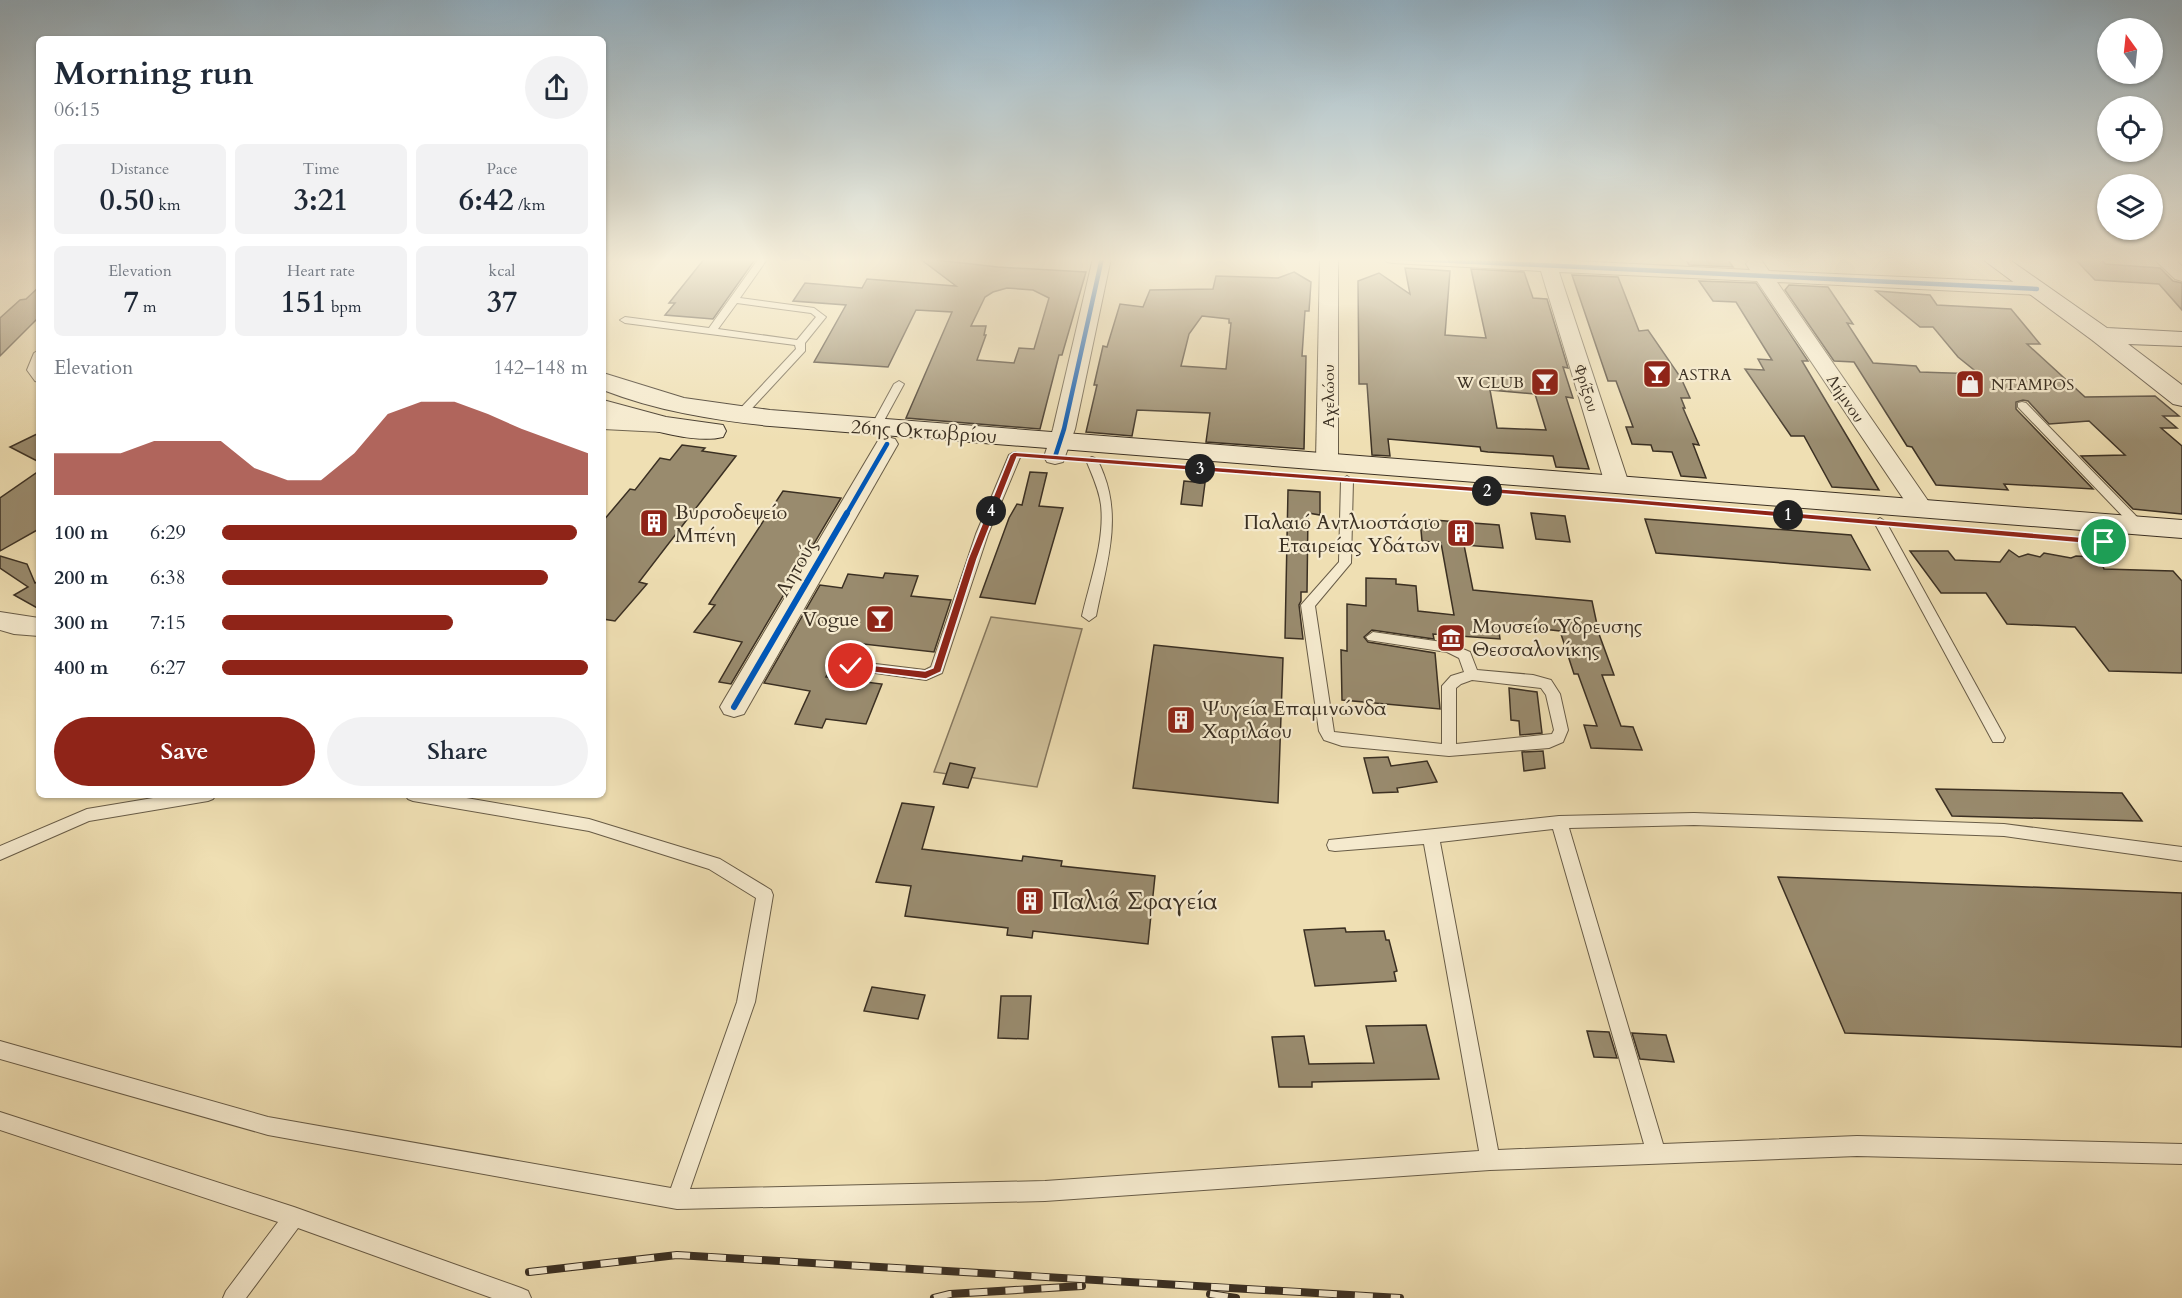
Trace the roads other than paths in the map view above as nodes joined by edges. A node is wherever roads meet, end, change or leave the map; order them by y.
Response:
1 (721, 319) edge
2 (820, 319) edge
3 (1088, 319) edge
4 (1331, 319) edge
5 (1566, 319) edge
6 (1792, 319) edge
7 (2078, 319) edge
8 (625, 320) dead end
9 (711, 332) junction
10 (2101, 335) junction
11 (2182, 339) edge
12 (800, 343) junction
13 (36, 360) edge
14 (36, 375) edge
15 (606, 382) edge
16 (899, 384) dead end
17 (2182, 398) edge
18 (2022, 405) dead end
19 (606, 409) edge
20 (740, 415) junction
21 (606, 422) edge
22 (665, 425) junction
23 (881, 436) junction
24 (1057, 449) junction
25 (1014, 455) junction
26 (1092, 460) junction
27 (1337, 471) junction
28 (1617, 484) junction
29 (1922, 508) junction
30 (1880, 522) junction
31 (2137, 524) junction
32 (2182, 529) edge
33 (2182, 549) edge
34 (1089, 616) dead end
35 (0, 621) edge
36 (36, 627) edge
37 (1373, 637) dead end
38 (851, 666) dead end
39 (1472, 675) junction
40 (734, 707) dead end
41 (1998, 738) dead end
42 (1449, 750) junction
43 (190, 798) edge
44 (431, 798) edge
45 (1559, 822) junction
46 (1431, 837) junction
47 (1335, 845) dead end
48 (0, 853) edge
49 (2182, 854) edge
50 (0, 1050) edge
51 (0, 1121) edge
52 (2182, 1154) edge
53 (1657, 1155) junction
54 (1490, 1160) junction
55 (677, 1199) junction
56 (294, 1217) junction
57 (233, 1298) edge
58 (520, 1298) edge

1 - 9 lane
2 - 12 lane
3 - 24 street
4 - 27 street, Αχελώου
5 - 28 street, Φρίξου
6 - 29 street, Λήμνου
7 - 10 main road
8 - 9 lane
9 - 12 lane
10 - 11 main road
10 - 17 main road
12 - 20 lane
13 - 14 lane
15 - 20 main road, 26ης Οκτωβρίου
16 - 23 lane
18 - 31 lane
19 - 22 main road, 26ης Οκτωβρίου
20 - 23 main road, 26ης Οκτωβρίου
21 - 22 street
22 - 23 main road, 26ης Οκτωβρίου
23 - 24 main road, 26ης Οκτωβρίου
23 - 25 main road, 26ης Οκτωβρίου
23 - 40 street, Λητούς
24 - 25 main road, 26ης Οκτωβρίου
24 - 26 main road, 26ης Οκτωβρίου
24 - 27 main road, 26ης Οκτωβρίου
25 - 38 lane
26 - 27 main road, 26ης Οκτωβρίου
26 - 34 lane
27 - 28 main road, 26ης Οκτωβρίου
27 - 30 main road, 26ης Οκτωβρίου
27 - 42 lane
28 - 29 main road, 26ης Οκτωβρίου
29 - 31 main road, 26ης Οκτωβρίου
30 - 33 main road, 26ης Οκτωβρίου
30 - 41 lane
31 - 32 main road, 26ης Οκτωβρίου
35 - 36 street
37 - 39 lane
39 - 42 lane
39 - 42 lane
43 - 48 lane
44 - 55 lane
45 - 46 lane
45 - 49 lane
45 - 53 lane
46 - 47 lane
46 - 54 lane
50 - 55 lane
51 - 56 lane
52 - 53 lane
53 - 54 lane
54 - 55 lane
56 - 57 lane
56 - 58 lane

